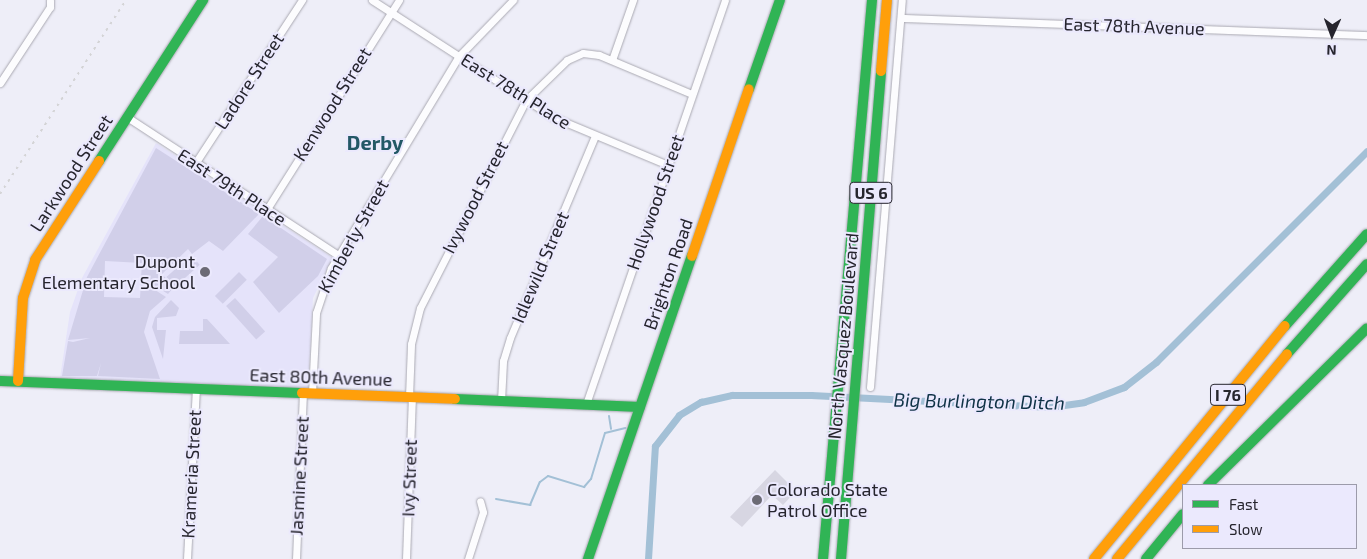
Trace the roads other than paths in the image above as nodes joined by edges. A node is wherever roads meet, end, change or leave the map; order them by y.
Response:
1 (50, 0) edge
2 (203, 0) edge
3 (302, 0) edge
4 (372, 0) edge
5 (398, 0) edge
6 (513, 0) edge
7 (632, 0) edge
8 (725, 0) edge
9 (780, 0) edge
10 (872, 0) edge
11 (888, 0) edge
12 (902, 0) edge
13 (391, 12) junction
14 (901, 18) junction
15 (1367, 35) edge
16 (459, 56) junction
17 (612, 60) junction
18 (0, 83) edge
19 (692, 94) junction
20 (526, 100) junction
21 (127, 117) junction
22 (595, 136) junction
23 (196, 162) junction
24 (668, 165) junction
25 (267, 209) junction
26 (1367, 234) edge
27 (338, 255) junction
28 (1367, 264) edge
29 (1367, 328) edge
30 (0, 381) edge
31 (18, 381) junction
32 (870, 387) dead end
33 (196, 388) junction
34 (308, 393) junction
35 (410, 397) junction
36 (501, 401) junction
37 (586, 404) junction
38 (640, 407) junction
39 (833, 463) junction
40 (849, 466) junction
41 (1209, 484) edge
42 (480, 501) dead end
43 (1182, 515) edge
44 (187, 559) edge
45 (296, 559) edge
46 (406, 559) edge
47 (468, 559) edge
48 (588, 559) edge
49 (823, 559) edge
50 (841, 559) edge
51 (1094, 559) edge
52 (1117, 559) edge
53 (1146, 559) edge

1 - 18 street
2 - 21 main road, Larkwood Street
3 - 23 street, Ladore Street
4 - 13 street, East 78th Place
5 - 13 street, Kenwood Street
6 - 16 street, Kimberly Street
7 - 17 street
8 - 19 street, Hollywood Street
9 - 38 main road, Brighton Road
10 - 39 main road, North Vasquez Boulevard / US 6
11 - 40 main road, North Vasquez Boulevard / US 6
12 - 14 street
13 - 16 street, East 78th Place
13 - 25 street, Kenwood Street
14 - 15 street, East 78th Avenue
14 - 32 street
16 - 20 street, East 78th Place
16 - 27 street, Kimberly Street
17 - 19 street
17 - 20 street, Ivywood Street
19 - 24 street, Hollywood Street
20 - 22 street, East 78th Place
20 - 35 street, Ivywood Street
21 - 23 street, East 79th Place
21 - 31 main road, Larkwood Street
22 - 24 street, East 78th Place
22 - 36 street, Idlewild Street
23 - 25 street, East 79th Place
24 - 37 street, Hollywood Street
25 - 27 street, East 79th Place
26 - 51 main road, I 76
27 - 34 street, Kimberly Street
28 - 52 main road, I 76
29 - 41 main road
30 - 31 main road, East 80th Avenue
31 - 33 main road, East 80th Avenue
33 - 34 main road, East 80th Avenue
33 - 44 street, Krameria Street
34 - 35 main road, East 80th Avenue
34 - 45 street, Jasmine Street
35 - 36 main road, East 80th Avenue
35 - 46 street, Ivy Street
36 - 37 main road, East 80th Avenue
37 - 38 main road, East 80th Avenue
38 - 48 main road, Brighton Road
39 - 40 main road
39 - 49 main road, US 6
40 - 50 main road, US 6
42 - 47 street
43 - 53 main road

